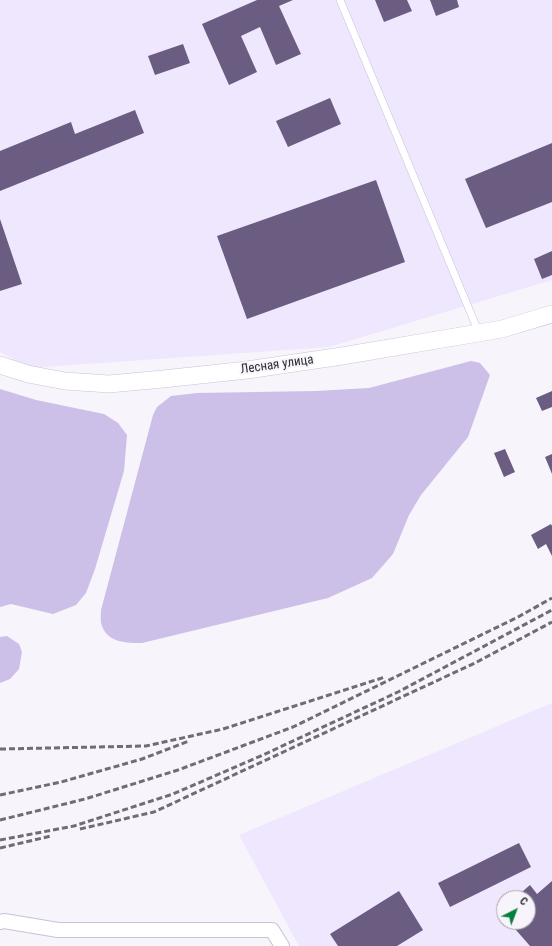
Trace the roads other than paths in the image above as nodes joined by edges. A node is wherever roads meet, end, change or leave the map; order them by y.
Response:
1 (340, 0) edge
2 (552, 314) edge
3 (479, 333) junction
4 (0, 366) edge
5 (0, 922) edge
6 (282, 946) edge

1 - 3 lane
2 - 3 street, Лесная улица
3 - 4 street, Лесная улица
5 - 6 street

